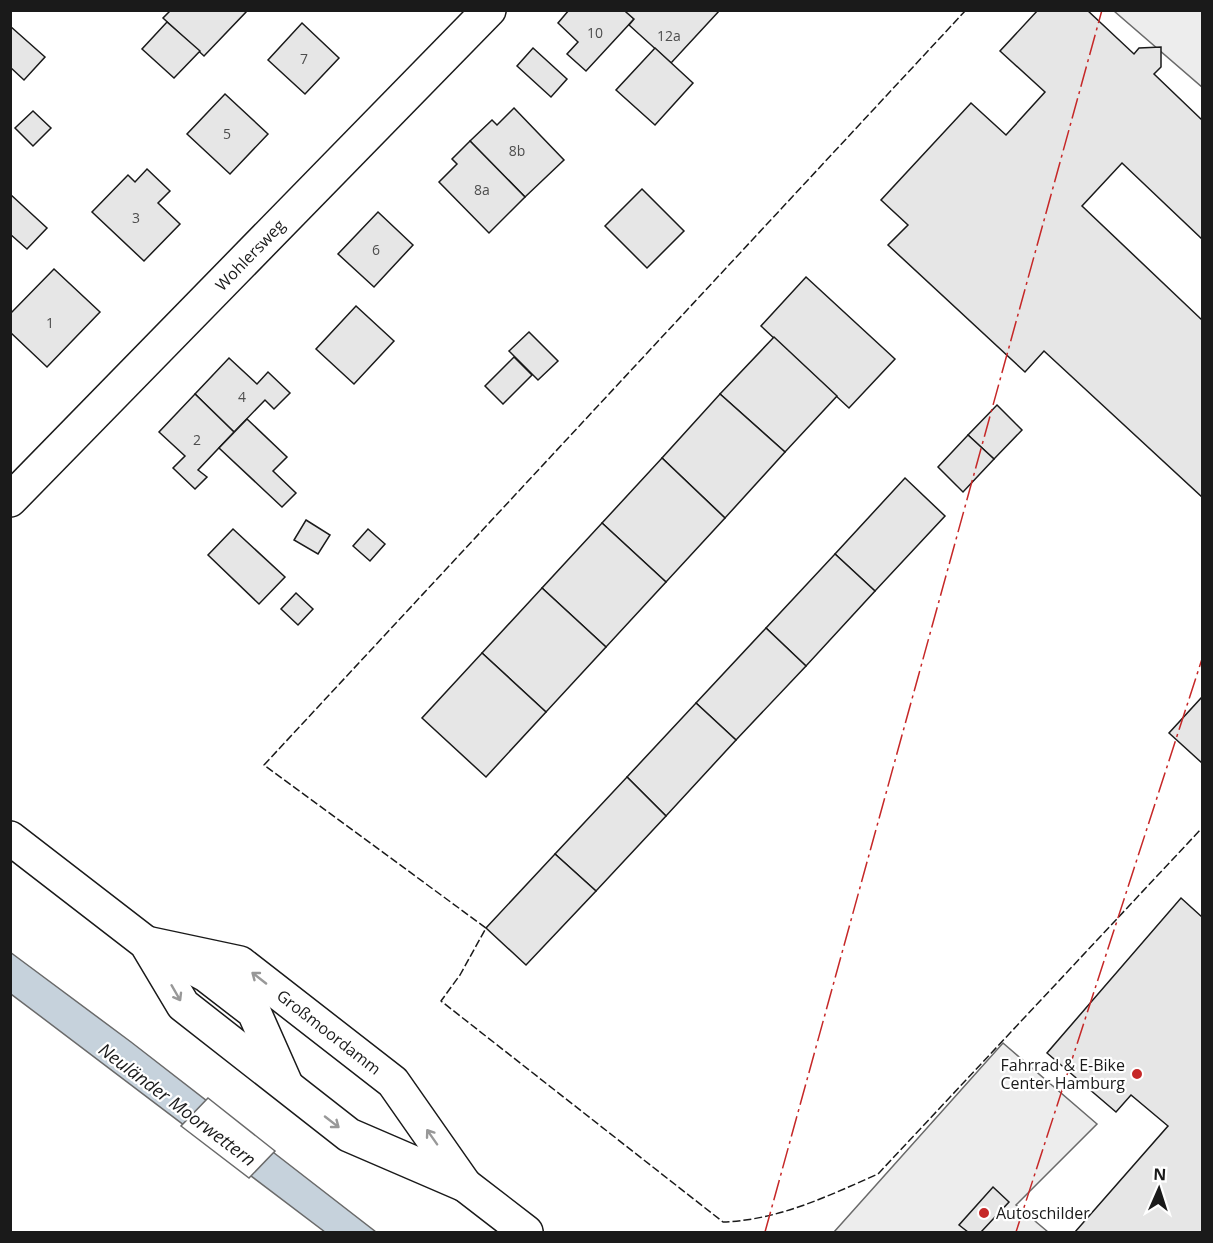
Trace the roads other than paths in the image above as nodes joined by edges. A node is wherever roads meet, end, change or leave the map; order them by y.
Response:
1 (489, 10) edge
2 (10, 500) edge
3 (10, 838) edge
4 (146, 943) junction
5 (465, 1185) junction
6 (526, 1233) edge

1 - 2 main road, Wohlersweg
3 - 4 main road, Großmoordamm
4 -> 5 main road, Großmoordamm
5 -> 4 main road, Großmoordamm
5 - 6 main road, Großmoordamm

